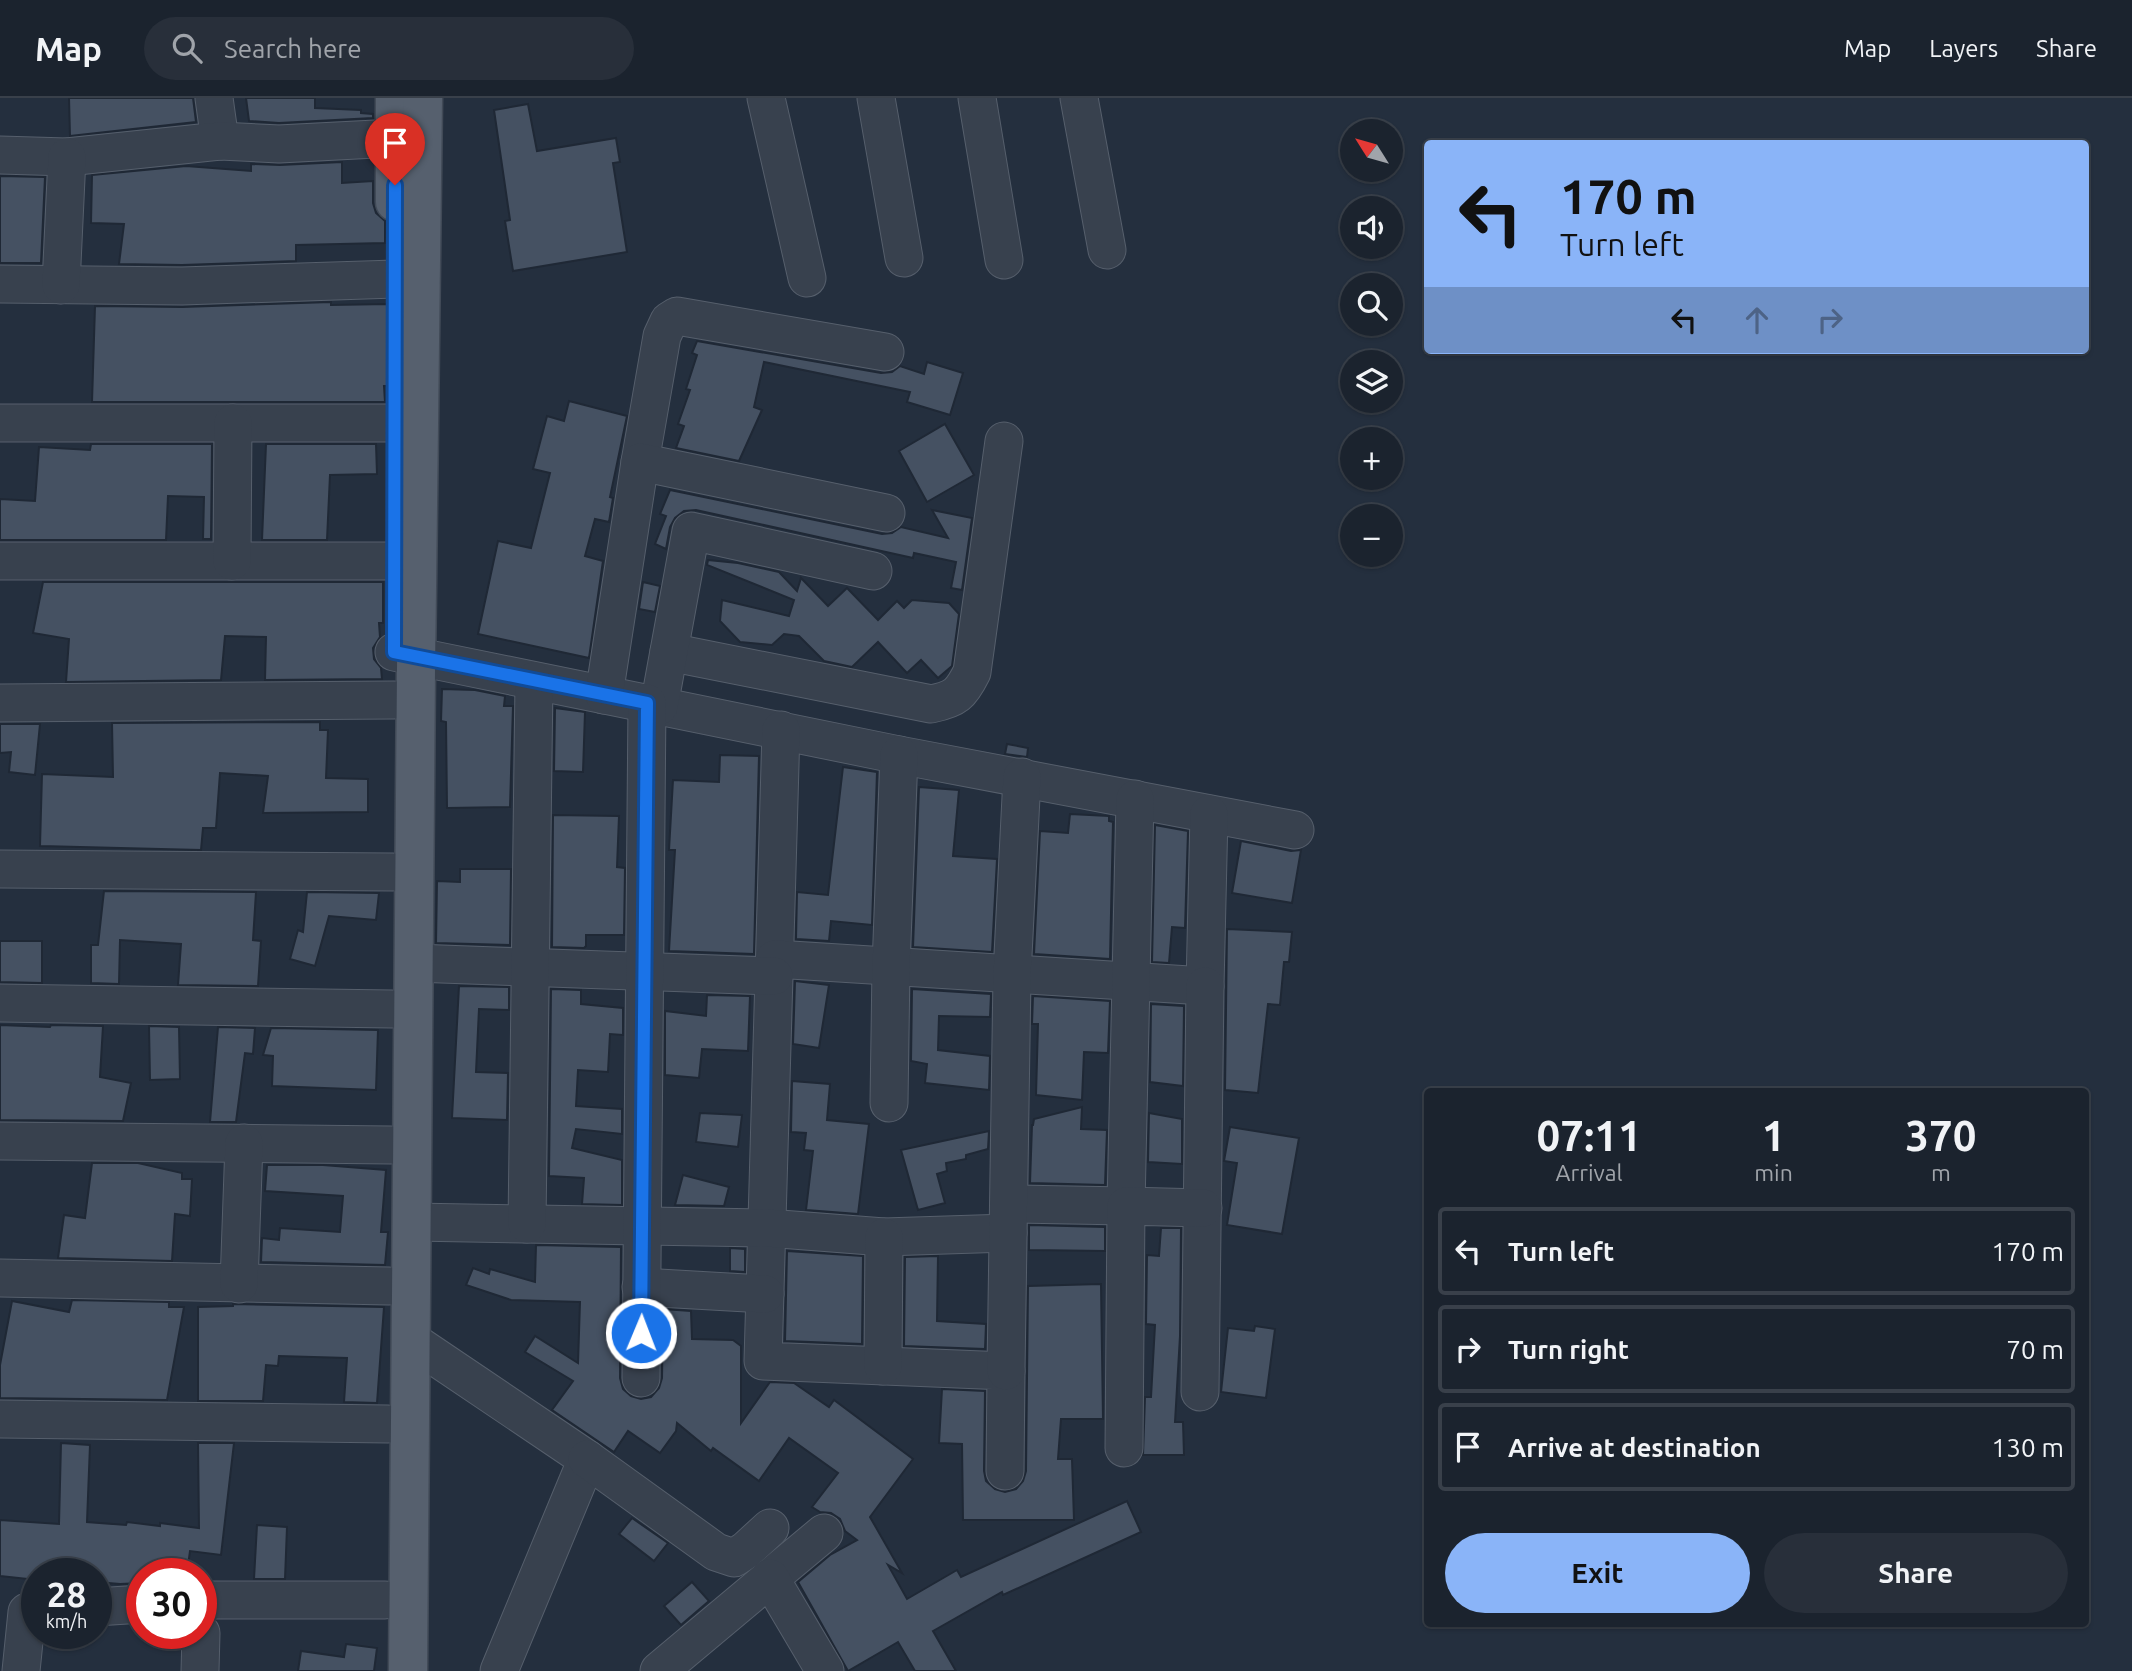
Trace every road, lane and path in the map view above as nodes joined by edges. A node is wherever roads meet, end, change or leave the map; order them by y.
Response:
1 (214, 98) edge
2 (395, 98) edge
3 (423, 98) edge
4 (766, 98) edge
5 (876, 98) edge
6 (977, 98) edge
7 (1079, 98) edge
8 (395, 138) junction
9 (220, 141) junction
10 (0, 155) edge
11 (67, 157) junction
12 (1107, 250) dead end
13 (904, 258) dead end
14 (1004, 260) dead end
15 (807, 278) dead end
16 (408, 280) junction
17 (0, 284) edge
18 (61, 285) junction
19 (885, 352) dead end
20 (0, 423) edge
21 (233, 423) junction
22 (394, 423) junction
23 (1004, 441) dead end
24 (640, 462) junction
25 (886, 513) dead end
26 (0, 561) edge
27 (232, 561) junction
28 (394, 561) junction
29 (873, 571) dead end
30 (669, 652) junction
31 (405, 655) junction
32 (534, 681) junction
33 (604, 695) junction
34 (394, 699) junction
35 (0, 703) edge
36 (653, 704) junction
37 (781, 730) junction
38 (899, 755) junction
39 (1022, 777) junction
40 (1135, 799) junction
41 (1209, 814) junction
42 (1295, 830) dead end
43 (0, 869) edge
44 (393, 872) junction
45 (414, 963) junction
46 (529, 967) junction
47 (775, 967) junction
48 (891, 967) junction
49 (644, 970) junction
50 (1012, 975) junction
51 (1129, 982) junction
52 (1205, 986) junction
53 (0, 1003) edge
54 (392, 1009) junction
55 (889, 1103) dead end
56 (0, 1141) edge
57 (244, 1143) junction
58 (391, 1145) junction
59 (1126, 1206) junction
60 (1203, 1208) junction
61 (1009, 1219) junction
62 (412, 1222) junction
63 (527, 1224) junction
64 (642, 1226) junction
65 (767, 1228) junction
66 (884, 1237) junction
67 (0, 1278) edge
68 (239, 1284) junction
69 (390, 1286) junction
70 (642, 1287) junction
71 (765, 1293) junction
72 (412, 1341) junction
73 (884, 1366) junction
74 (1006, 1371) junction
75 (641, 1378) dead end
76 (1200, 1392) dead end
77 (0, 1419) edge
78 (387, 1424) junction
79 (1124, 1448) dead end
80 (587, 1459) junction
81 (1005, 1471) dead end
82 (770, 1528) dead end
83 (824, 1533) dead end
84 (770, 1578) junction
85 (217, 1600) edge
86 (385, 1600) junction
87 (21, 1649) edge
88 (201, 1649) edge
89 (21, 1671) edge
90 (200, 1671) edge
91 (383, 1671) edge
92 (408, 1671) edge
93 (499, 1671) edge
94 (659, 1671) edge
95 (825, 1671) edge

1 - 9 street
2 - 8 main road
3 - 16 main road
4 - 15 street
5 - 13 street
6 - 14 street
7 - 12 street
8 - 9 street
8 - 16 main road
9 - 11 street
10 - 11 street
11 - 18 street
16 - 18 street
16 - 22 main road
16 - 31 main road
17 - 18 street
19 - 24 street
20 - 21 street
21 - 22 street
21 - 27 street
22 - 28 main road
23 - 30 street
24 - 25 street
24 - 33 street
26 - 27 street
27 - 28 street
28 - 31 main road
29 - 30 street
30 - 36 street
31 - 32 street
31 - 34 main road
31 - 45 main road
32 - 33 street
32 - 46 street
33 - 36 street
34 - 35 street
34 - 44 main road
36 - 37 street
36 - 49 street
37 - 38 street
37 - 47 street
38 - 39 street
38 - 48 street
39 - 40 street
39 - 50 street
40 - 41 street
40 - 51 street
41 - 42 street
41 - 52 street
43 - 44 street
44 - 54 main road
45 - 46 street
45 - 62 main road
46 - 49 street
46 - 63 street
47 - 48 street
47 - 49 street
47 - 65 street
48 - 50 street
48 - 55 street
49 - 64 street
50 - 51 street
50 - 61 street
51 - 52 street
51 - 59 street
52 - 60 street
53 - 54 street
54 - 58 main road
56 - 57 street
57 - 58 street
57 - 68 street
58 - 69 main road
59 - 60 street
59 - 61 street
59 - 79 street
60 - 76 street
61 - 66 street
61 - 74 street
62 - 63 street
62 - 72 main road
63 - 64 street
64 - 65 street
64 - 70 street
65 - 66 street
65 - 71 street
66 - 73 street
67 - 68 street
68 - 69 street
69 - 78 main road
70 - 71 street
70 - 75 street
71 - 73 street
72 - 80 street
72 - 92 main road
73 - 74 street
74 - 81 street
77 - 78 street
78 - 86 main road
80 - 82 street
80 - 93 street
83 - 84 street
84 - 94 street
84 - 95 street
85 - 86 street
86 - 91 main road
87 - 89 street
88 - 90 street

